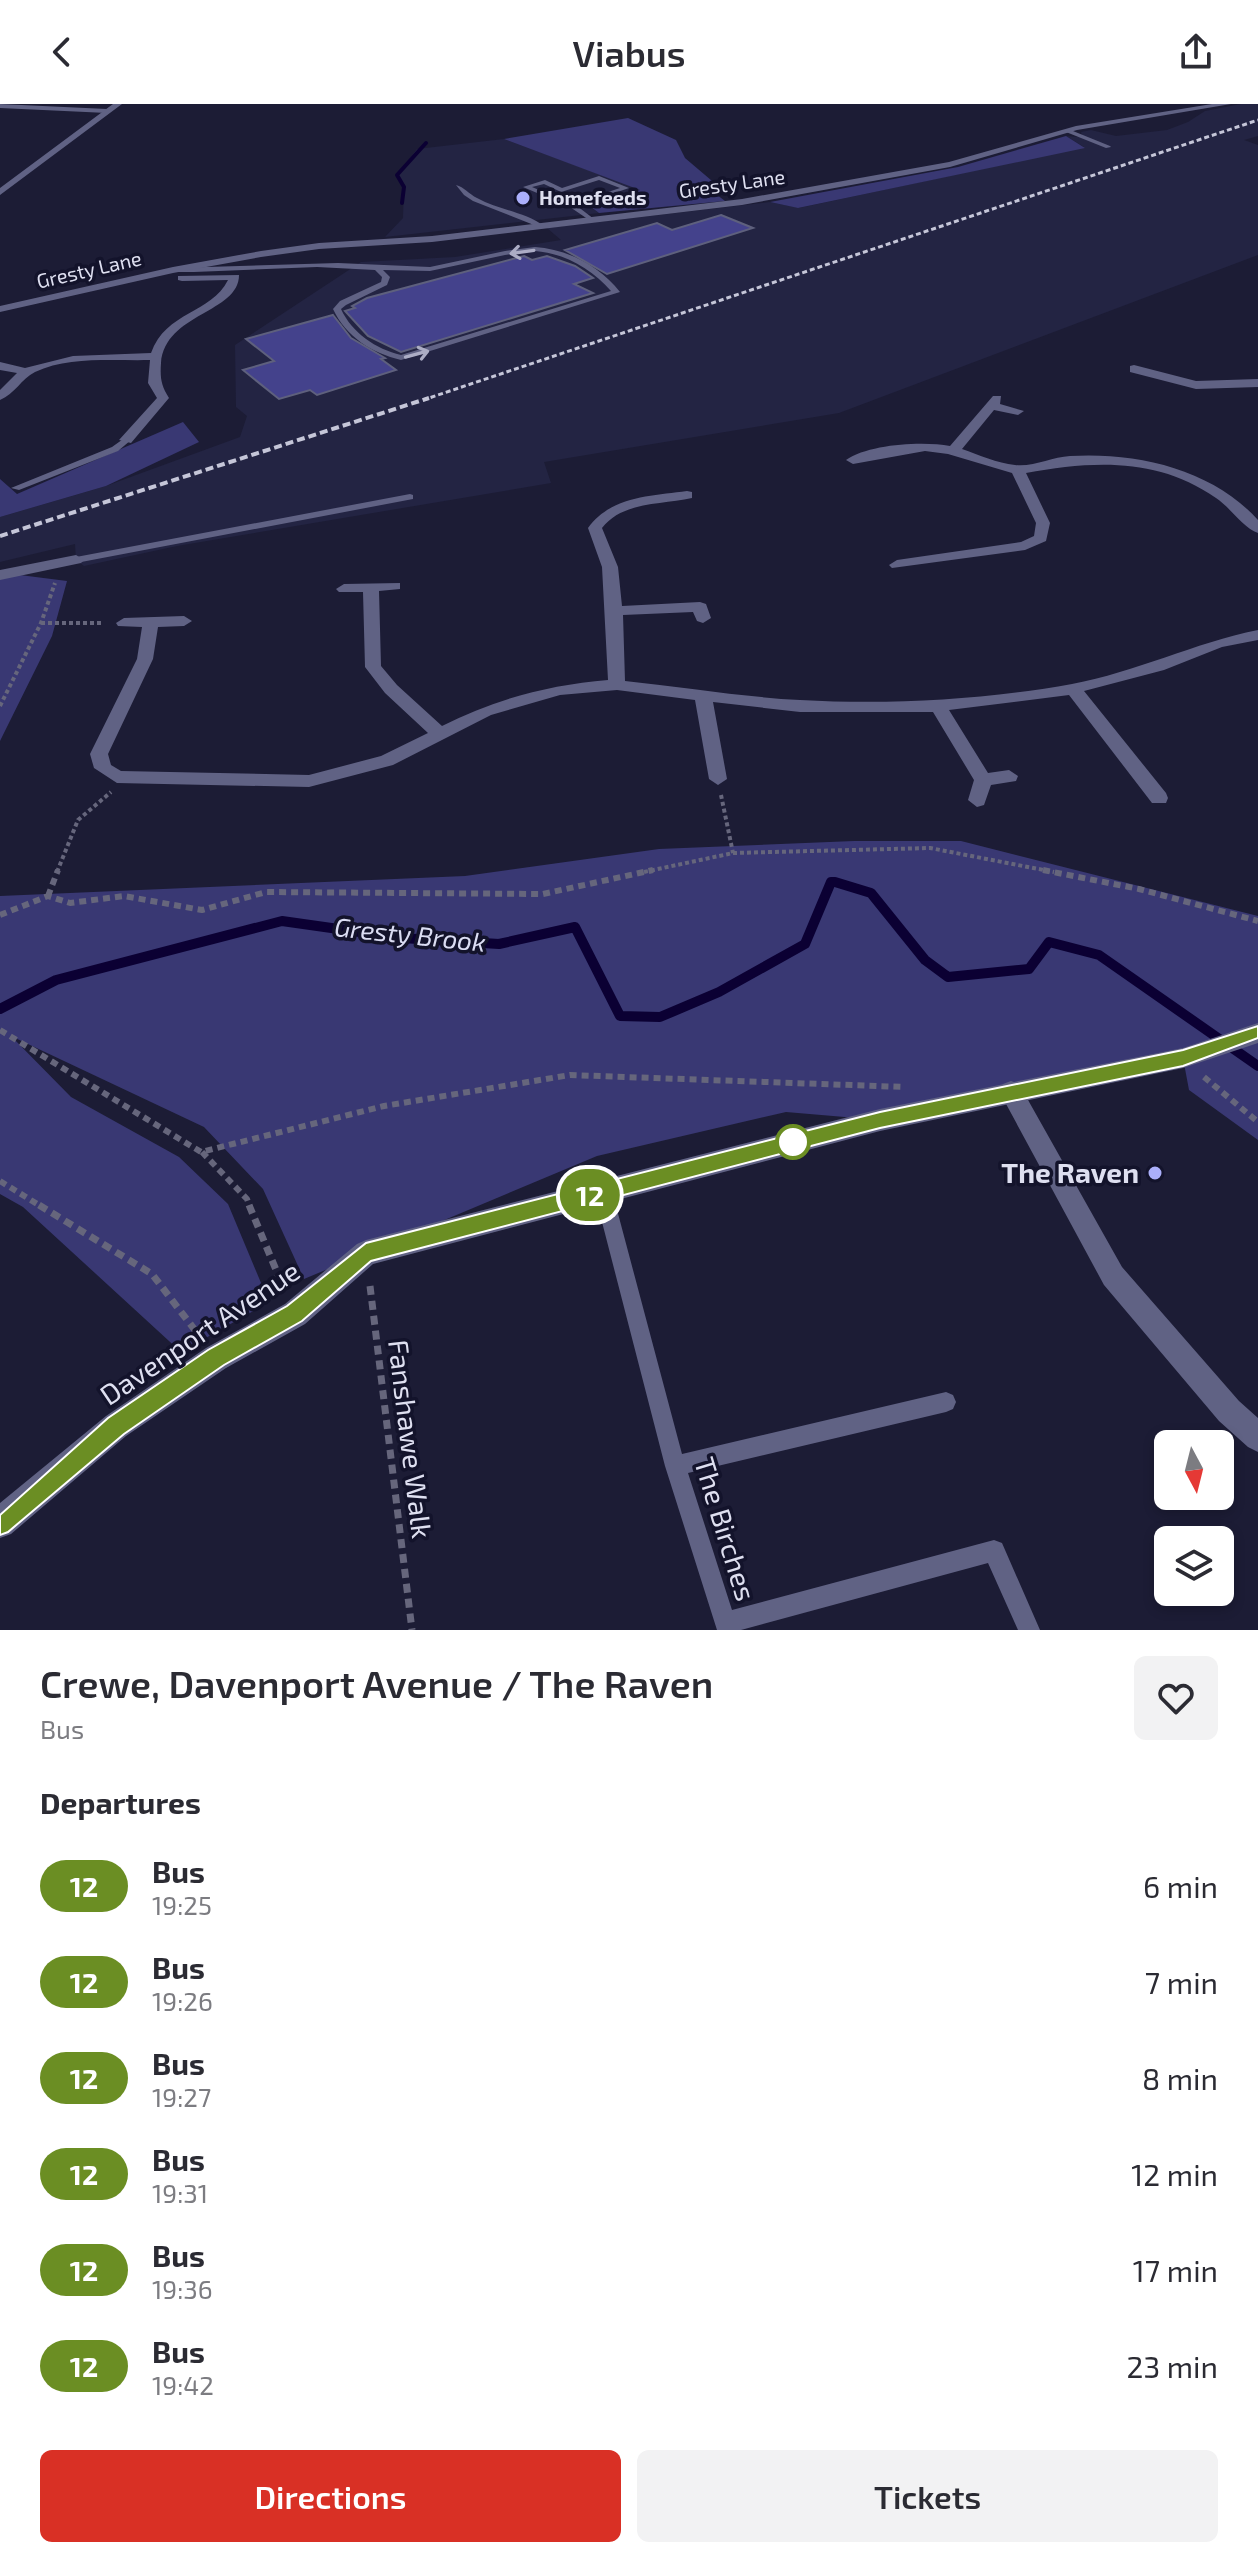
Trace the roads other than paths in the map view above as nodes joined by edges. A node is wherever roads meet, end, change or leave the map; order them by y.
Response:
1 (118, 104) edge
2 (1227, 104) edge
3 (0, 106) edge
4 (107, 111) junction
5 (1068, 131) junction
6 (1108, 147) dead end
7 (458, 186) dead end
8 (0, 192) edge
9 (572, 206) junction
10 (592, 220) junction
11 (541, 226) junction
12 (173, 270) junction
13 (378, 270) junction
14 (106, 292) dead end
15 (0, 309) edge
16 (156, 356) junction
17 (1171, 363) dead end
18 (0, 366) edge
19 (1134, 369) dead end
20 (26, 372) junction
21 (1153, 374) junction
22 (1258, 383) edge
23 (0, 396) edge
24 (1018, 411) dead end
25 (126, 440) joint
26 (953, 451) junction
27 (853, 459) dead end
28 (1018, 470) junction
29 (16, 488) dead end
30 (687, 495) dead end
31 (410, 497) dead end
32 (1258, 529) edge
33 (70, 561) joint
34 (897, 565) dead end
35 (0, 575) edge
36 (395, 586) dead end
37 (371, 587) junction
38 (344, 589) dead end
39 (700, 607) dead end
40 (615, 611) junction
41 (184, 621) dead end
42 (151, 622) junction
43 (124, 623) road end
44 (1258, 635) edge
45 (617, 685) junction
46 (1073, 689) junction
47 (703, 694) junction
48 (938, 706) junction
49 (439, 733) junction
50 (1009, 776) dead end
51 (718, 779) road end
52 (983, 780) junction
53 (1159, 798) dead end
54 (977, 800) dead end
55 (1258, 1033) edge
56 (1011, 1091) junction
57 (603, 1191) junction
58 (946, 1402) dead end
59 (1258, 1437) edge
60 (675, 1466) junction
61 (0, 1523) edge
62 (1029, 1630) edge

1 - 4 street
2 - 5 street, Gresty Lane
3 - 4 street
4 - 8 street
5 - 6 lane
5 - 10 street, Gresty Lane
7 - 11 lane
9 - 9 lane
9 - 10 lane
10 - 11 street, Gresty Lane
11 - 12 street, Gresty Lane
12 - 13 lane
12 - 15 street, Gresty Lane
13 -> 13 lane
14 - 16 street
16 - 20 street
16 - 25 street
17 - 21 street
18 - 20 street
19 - 21 street
20 - 23 street
21 - 22 street
24 - 26 street
25 - 29 lane
26 - 27 street
26 - 28 street
28 - 32 street
28 - 34 street
30 - 40 street
31 - 33 lane
33 - 35 street
36 - 37 street
37 - 38 street
37 - 49 street
39 - 40 street
40 - 45 street
41 - 42 street
42 - 43 street
42 - 49 street
44 - 46 street
45 - 47 street
45 - 49 street
46 - 48 street
46 - 53 street
47 - 48 street
47 - 51 street
48 - 52 street
50 - 52 street
52 - 54 street
55 - 56 street, Davenport Avenue
56 - 57 street, Davenport Avenue
56 - 59 street
57 - 60 lane, The Birches
57 - 61 street, Davenport Avenue
58 - 60 lane
60 - 62 lane, The Birches

